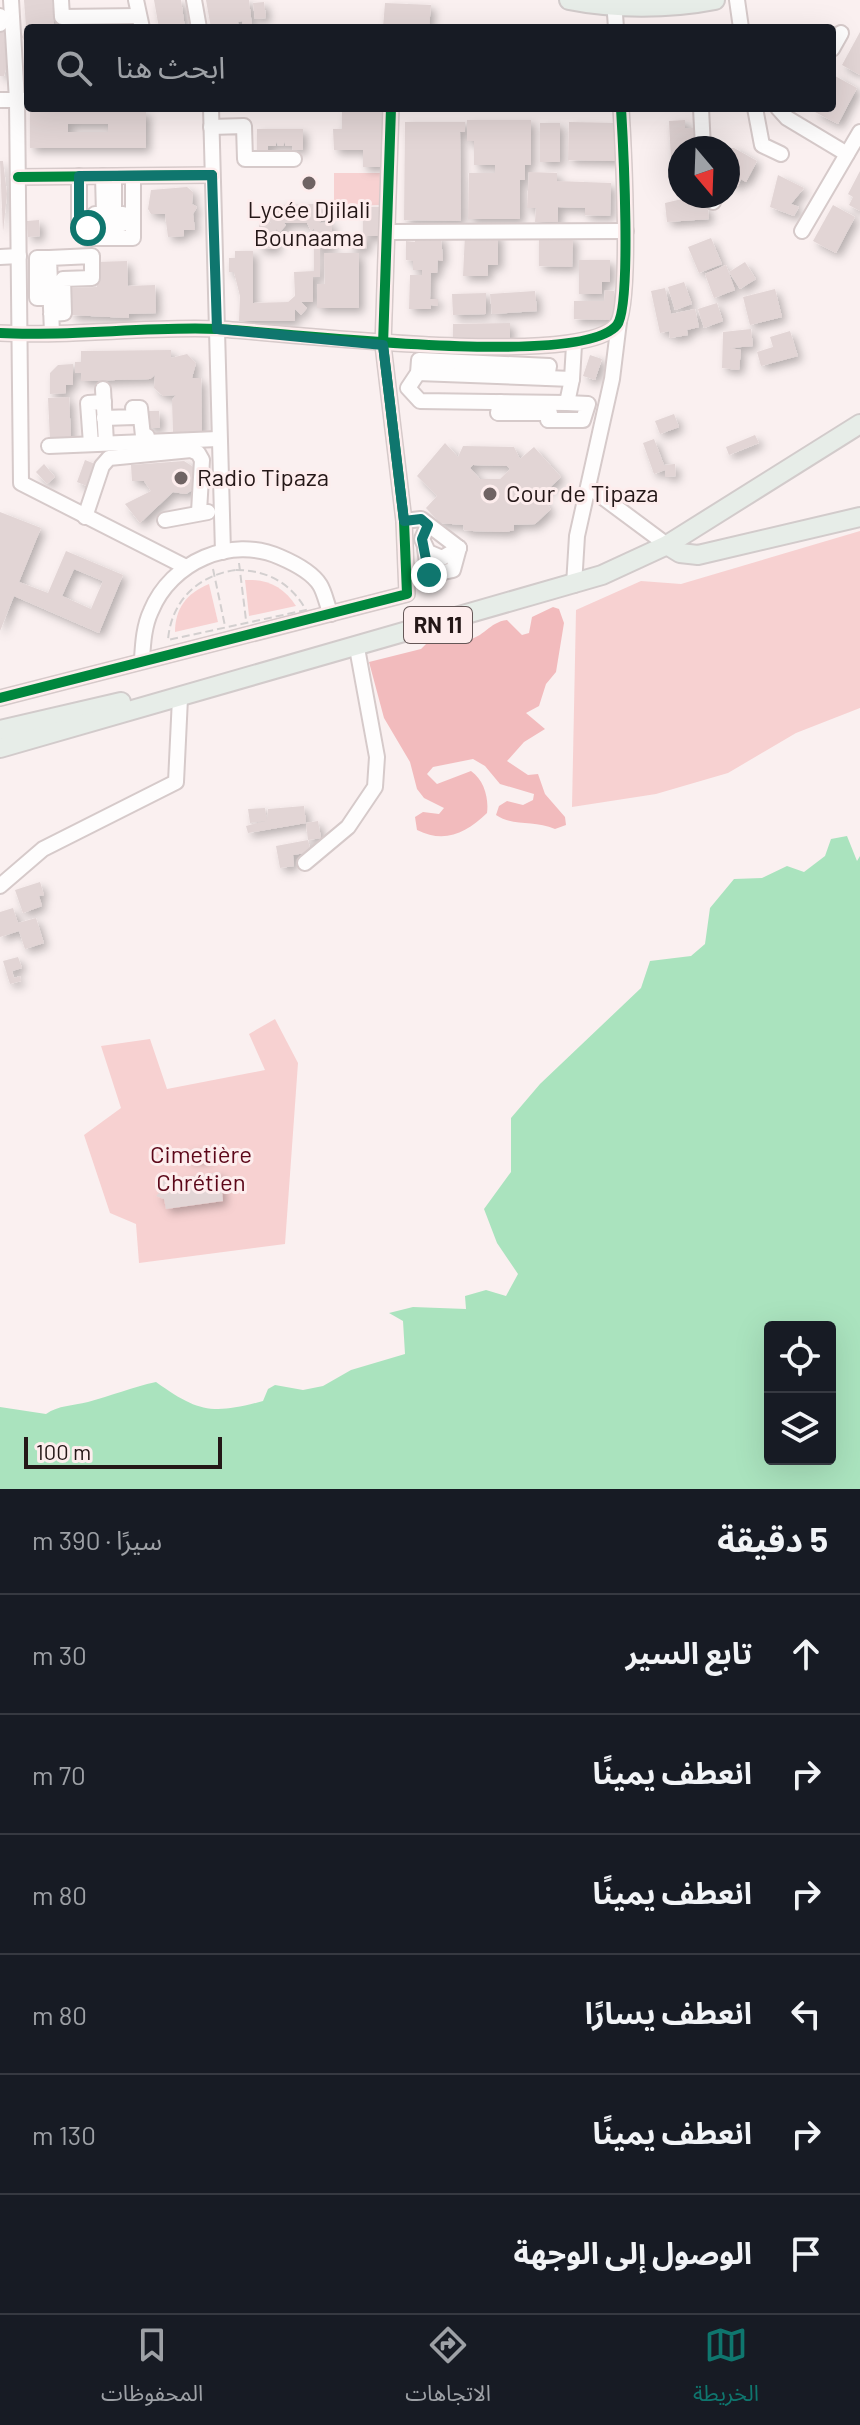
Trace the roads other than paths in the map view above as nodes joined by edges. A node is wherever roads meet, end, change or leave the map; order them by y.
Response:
1 (11, 0) edge
2 (61, 0) edge
3 (136, 0) edge
4 (194, 0) edge
5 (569, 0) edge
6 (715, 0) edge
7 (737, 0) edge
8 (611, 1) edge
9 (0, 16) edge
10 (59, 21) edge
11 (141, 22) edge
12 (0, 24) edge
13 (198, 24) edge
14 (615, 24) edge
15 (740, 24) edge
16 (841, 33) dead end
17 (836, 42) edge
18 (0, 100) edge
19 (22, 100) edge
20 (211, 112) edge
21 (391, 112) edge
22 (621, 112) edge
23 (701, 112) edge
24 (756, 112) edge
25 (795, 114) edge
26 (211, 127) junction
27 (860, 132) edge
28 (702, 136) edge
29 (781, 154) dead end
30 (847, 154) junction
31 (294, 159) dead end
32 (212, 175) junction
33 (79, 176) junction
34 (133, 176) junction
35 (18, 177) junction
36 (626, 231) junction
37 (802, 231) dead end
38 (389, 232) junction
39 (19, 256) junction
40 (0, 257) edge
41 (51, 314) junction
42 (619, 322) junction
43 (217, 329) junction
44 (0, 333) edge
45 (52, 333) junction
46 (20, 335) junction
47 (383, 345) junction
48 (574, 345) junction
49 (572, 379) junction
50 (500, 402) junction
51 (104, 403) junction
52 (567, 403) junction
53 (860, 424) edge
54 (218, 439) junction
55 (147, 442) junction
56 (98, 444) junction
57 (49, 446) dead end
58 (589, 487) junction
59 (221, 511) junction
60 (199, 512) junction
61 (85, 517) junction
62 (860, 517) edge
63 (165, 520) dead end
64 (404, 521) junction
65 (428, 525) junction
66 (667, 545) junction
67 (224, 552) junction
68 (186, 567) junction
69 (574, 585) junction
70 (331, 614) junction
71 (357, 648) junction
72 (142, 659) junction
73 (202, 688) junction
74 (0, 698) edge
75 (180, 698) junction
76 (0, 730) edge
77 (0, 748) edge
78 (305, 863) dead end
79 (0, 886) edge

1 - 19 street
2 - 10 street
3 - 11 street
4 - 13 street
5 - 8 main road
6 - 8 main road
7 - 15 street
8 - 14 street
9 - 12 street
10 - 11 street
16 - 17 street
18 - 19 street
19 - 35 street
20 - 26 street
21 - 38 street
22 - 36 street
23 - 28 street
24 - 29 street
25 - 30 street
26 - 31 street
26 - 32 street
27 - 30 street
30 - 37 street
32 - 34 street
32 - 43 street
33 - 34 street
33 - 34 street
33 - 35 street
35 - 39 street
36 - 38 street
36 - 42 street
38 - 47 street
39 - 40 street
39 - 46 street
41 - 41 street
41 - 45 street
42 - 48 street
42 - 58 street
43 - 45 street
43 - 47 street
43 - 54 street
44 - 46 street
45 - 46 street
46 - 61 street
47 - 48 street
47 - 64 street
48 - 49 street
49 - 50 street
49 - 52 street
50 - 52 street
50 - 52 street
51 - 55 street
51 - 56 street
51 - 56 street
53 - 66 main road, RN 11
54 - 55 street
54 - 59 street
55 - 56 street
56 - 57 street
58 - 66 street
58 - 69 street
59 - 60 street
59 - 67 street
60 - 61 street
60 - 63 street
61 - 68 street
62 - 66 main road
64 - 65 street
64 - 70 street
65 - 65 street
66 - 69 main road, RN 11
67 - 68 street
67 - 70 street
68 - 72 street
69 - 71 main road, RN 11
70 - 72 street
71 - 73 main road, RN 11
71 - 78 street
72 - 74 street
73 - 75 main road, RN 11
73 - 76 main road, RN 11
75 - 77 main road, RN 11
75 - 79 street

